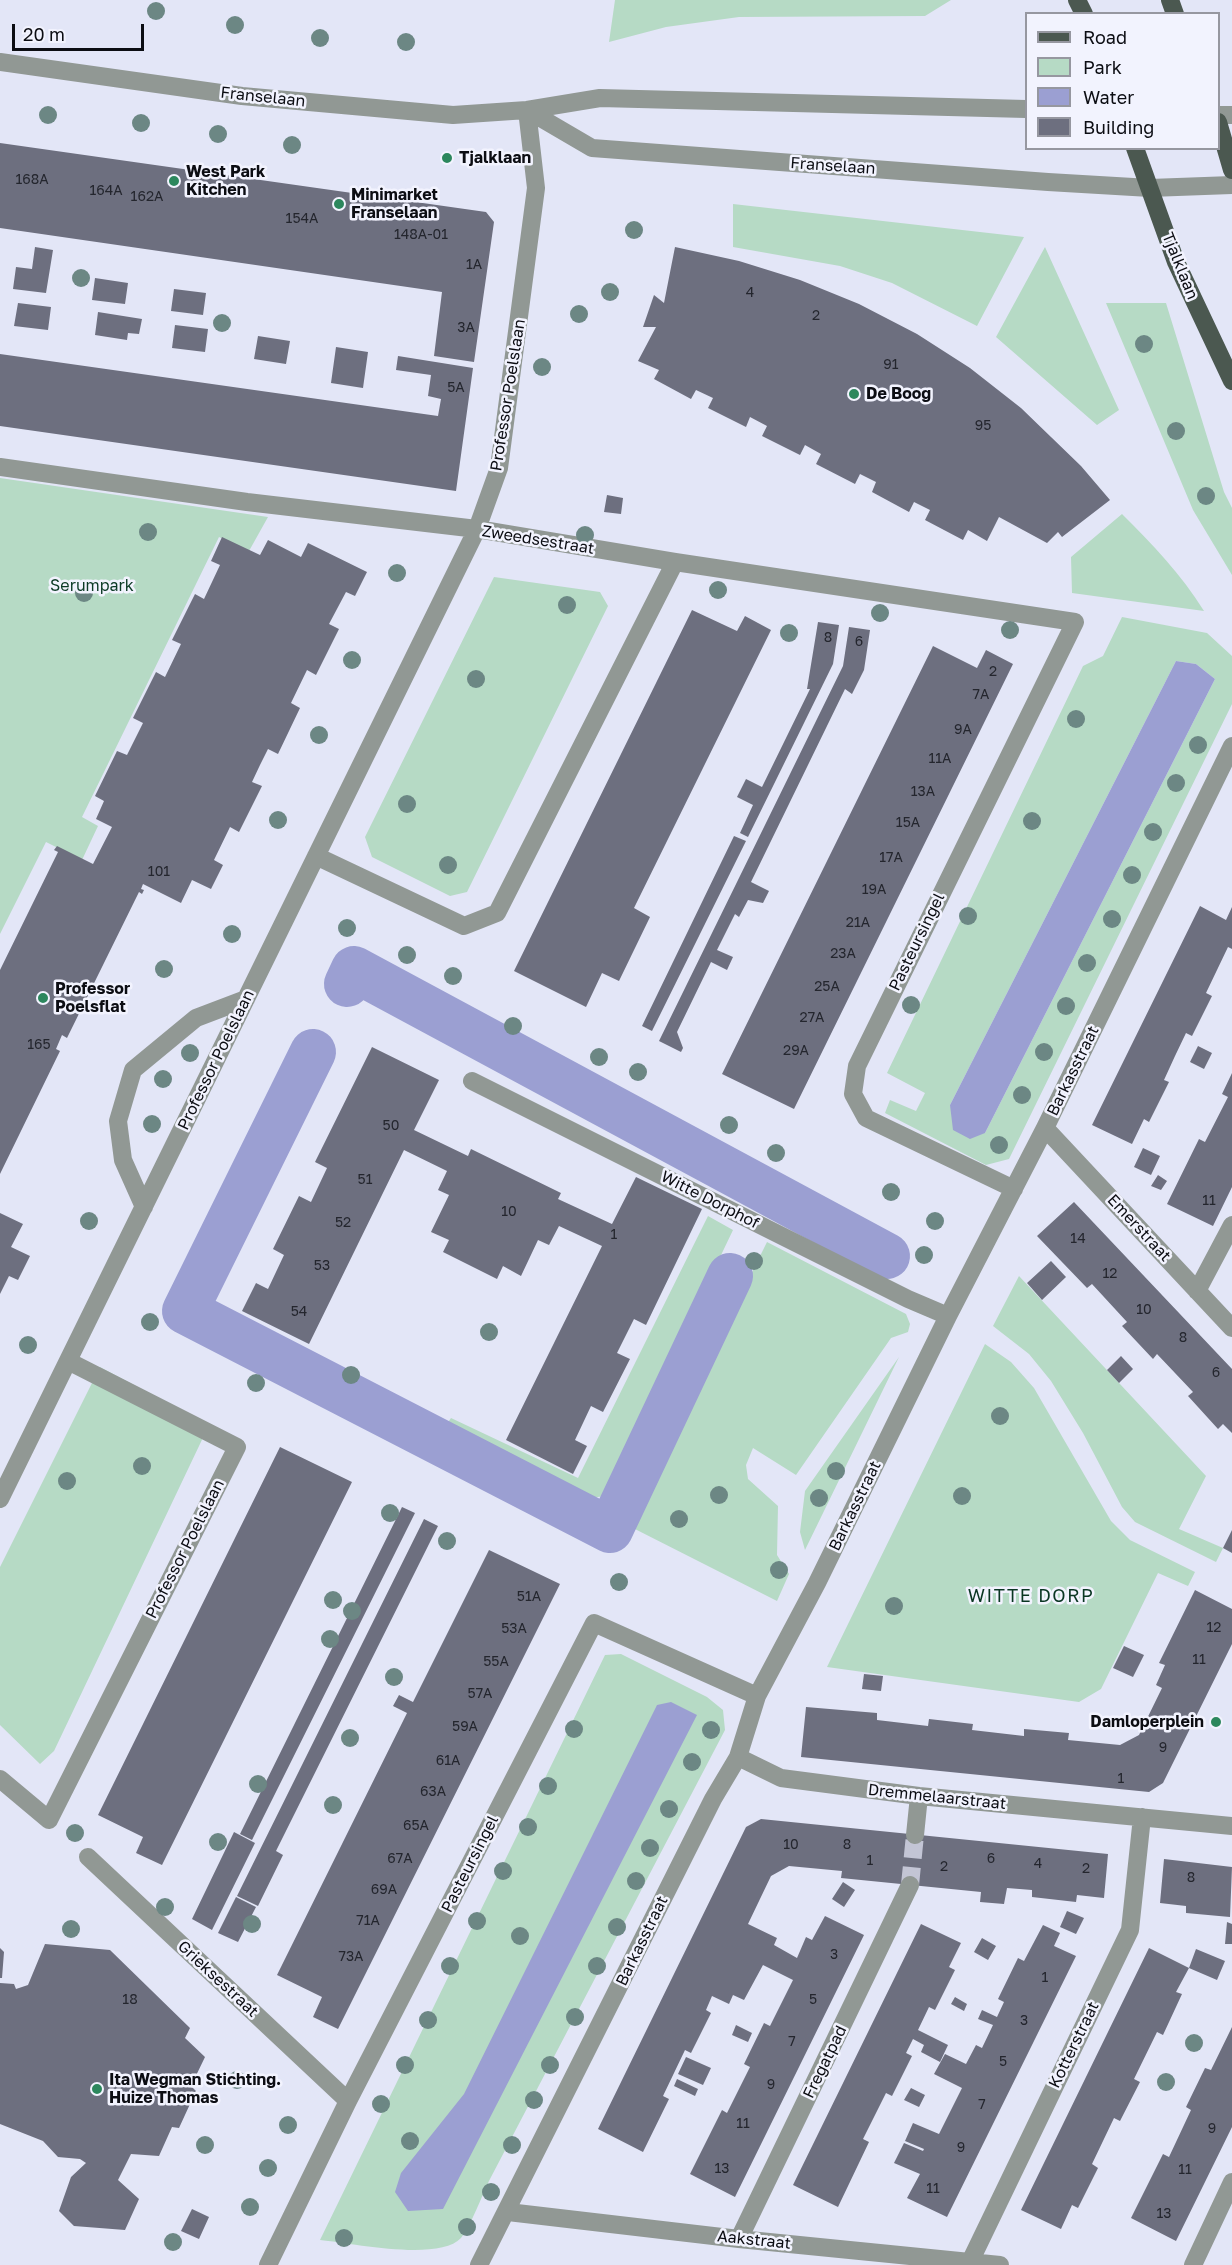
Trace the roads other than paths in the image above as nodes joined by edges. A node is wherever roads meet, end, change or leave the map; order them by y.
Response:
1 (0, 62) edge
2 (1025, 109) edge
3 (527, 110) junction
4 (1220, 129) edge
5 (1136, 150) edge
6 (1232, 170) edge
7 (1232, 185) edge
8 (1150, 188) junction
9 (1232, 381) edge
10 (0, 467) edge
11 (477, 529) junction
12 (675, 562) junction
13 (1075, 622) joint
14 (1232, 746) edge
15 (316, 856) junction
16 (246, 999) junction
17 (472, 1081) dead end
18 (1046, 1128) junction
19 (1014, 1189) junction
20 (144, 1207) junction
21 (1232, 1225) edge
22 (1197, 1291) junction
23 (948, 1316) junction
24 (1232, 1328) edge
25 (68, 1361) junction
26 (0, 1499) edge
27 (757, 1696) junction
28 (738, 1757) junction
29 (0, 1779) edge
30 (919, 1796) junction
31 (1142, 1817) junction
32 (1232, 1826) edge
33 (915, 1835) tunnel mouth
34 (88, 1857) dead end
35 (910, 1885) tunnel mouth
36 (348, 2101) junction
37 (1232, 2182) edge
38 (508, 2212) junction
39 (739, 2239) junction
40 (970, 2262) junction
41 (268, 2265) edge
42 (479, 2265) edge
43 (1000, 2265) edge
44 (1193, 2265) edge

1 - 3 street, Franselaan
2 - 3 street, Franselaan
3 - 8 street, Franselaan
3 - 11 street, Professor Poelslaan
4 - 6 main road
5 - 8 main road, Tjalklaan
7 - 8 street, Franselaan
8 - 9 main road, Tjalklaan
10 - 11 street, Zweedsestraat
11 - 12 street, Zweedsestraat
11 - 15 street, Professor Poelslaan
12 - 13 street, Zweedsestraat
12 - 15 street
13 - 19 street, Pasteursingel
14 - 18 street, Barkasstraat
15 - 16 street, Professor Poelslaan
16 - 20 street, Professor Poelslaan
16 - 20 street
17 - 23 street, Witte Dorphof
18 - 19 street, Barkasstraat
18 - 22 street, Emerstraat
19 - 23 street, Barkasstraat
20 - 25 street, Professor Poelslaan
21 - 22 street
22 - 24 street, Emerstraat
23 - 27 street, Barkasstraat
25 - 26 street, Professor Poelslaan
25 - 29 street, Professor Poelslaan
27 - 28 street, Barkasstraat
27 - 36 street, Pasteursingel
28 - 30 street, Dremmelaarstraat
28 - 38 street, Barkasstraat
30 - 31 street, Dremmelaarstraat
30 - 33 street
31 - 32 street
31 - 40 street, Kotterstraat
34 - 36 street, Grieksestraat
35 - 39 street, Fregatpad
36 - 41 street, Pasteursingel
37 - 44 street
38 - 39 street, Aakstraat
38 - 42 street, Barkasstraat
39 - 40 street, Aakstraat
40 - 43 street, Aakstraat

